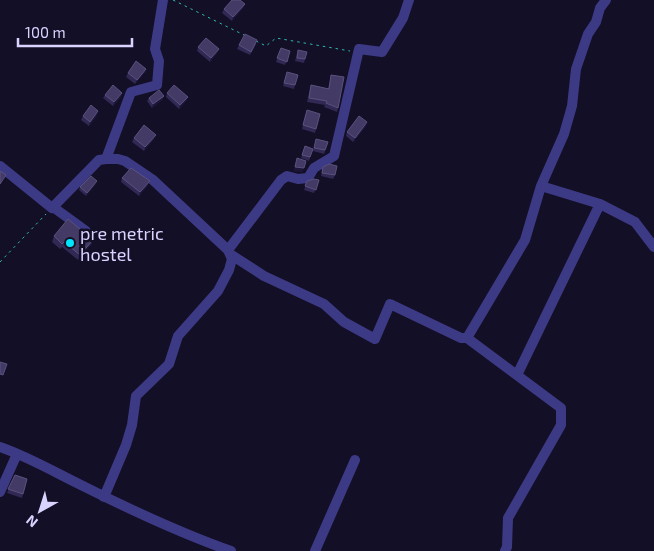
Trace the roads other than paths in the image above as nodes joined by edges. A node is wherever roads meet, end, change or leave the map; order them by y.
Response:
1 (163, 0) edge
2 (409, 0) edge
3 (606, 0) edge
4 (106, 159) junction
5 (0, 166) edge
6 (541, 186) junction
7 (600, 204) junction
8 (53, 208) junction
9 (86, 231) edge
10 (654, 247) edge
11 (229, 252) junction
12 (467, 338) junction
13 (517, 375) junction
14 (0, 447) edge
15 (18, 454) junction
16 (355, 460) dead end
17 (0, 492) edge
18 (104, 497) junction
19 (231, 551) edge
20 (315, 551) edge
21 (504, 551) edge

1 - 4 street
2 - 11 street
3 - 6 street
4 - 8 street
4 - 11 street
5 - 8 street
6 - 7 street
6 - 12 street
7 - 10 street
7 - 13 street
8 - 9 street
11 - 12 street
11 - 18 street
12 - 13 street
13 - 21 street
14 - 15 street
15 - 17 street
15 - 18 street
16 - 20 street
18 - 19 street

